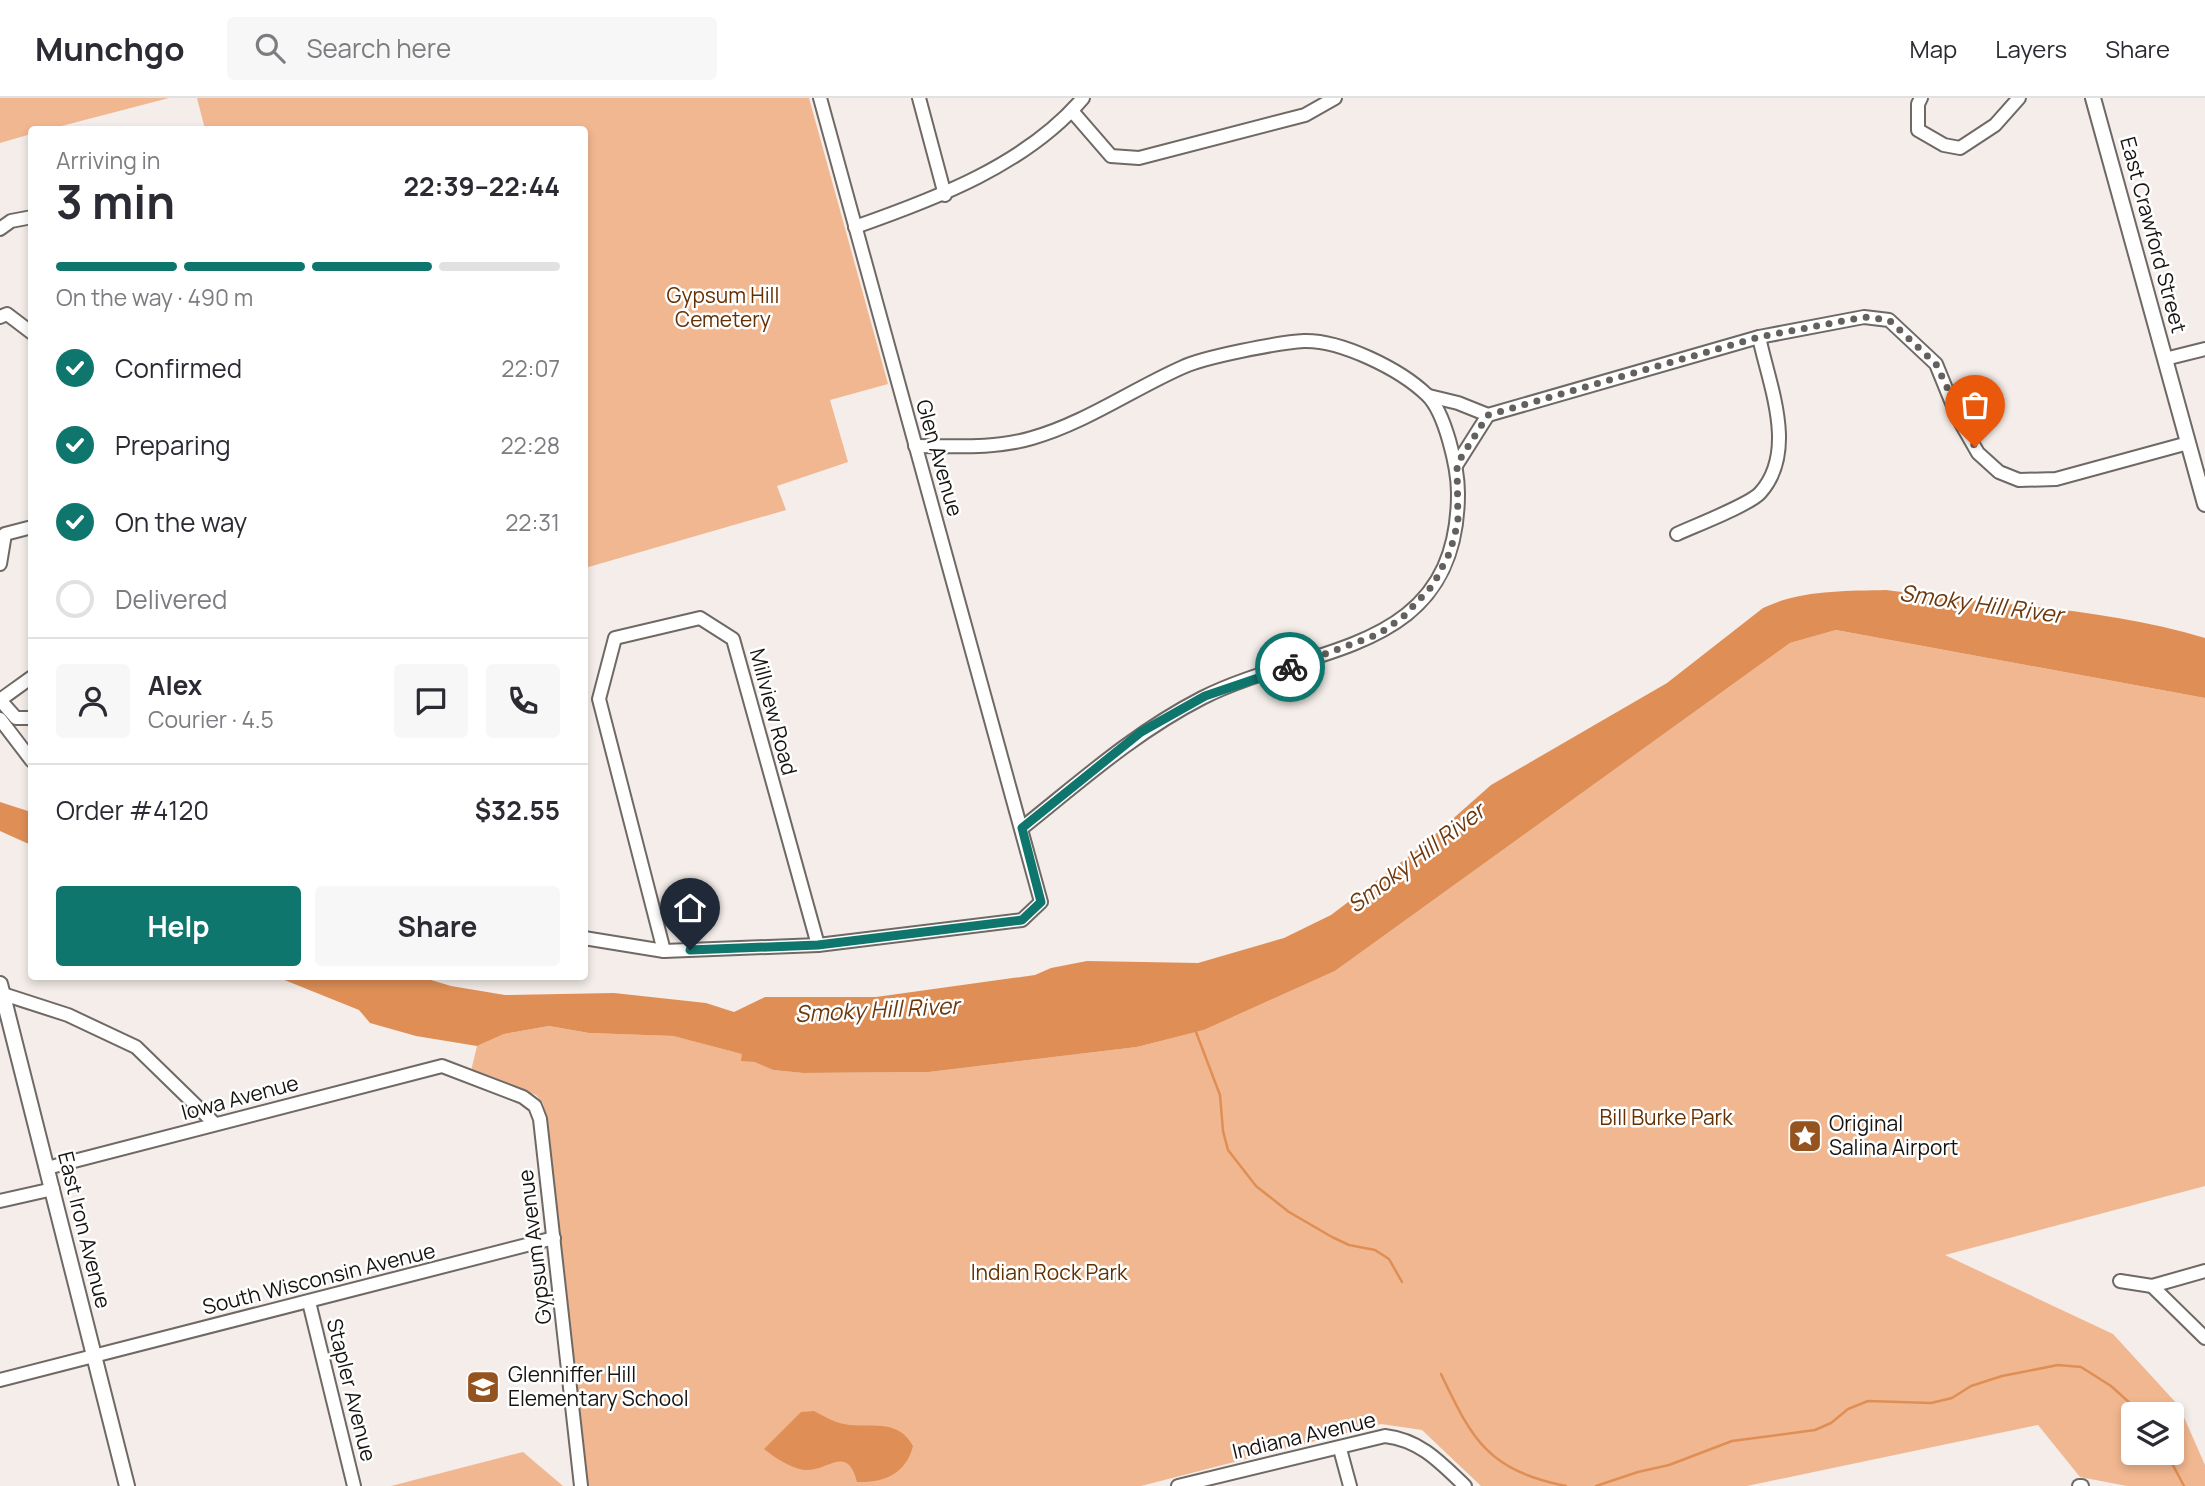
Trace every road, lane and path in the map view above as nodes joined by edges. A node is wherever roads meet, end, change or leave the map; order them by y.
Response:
1 (820, 98) edge
2 (919, 98) edge
3 (1083, 98) edge
4 (1335, 98) edge
5 (1921, 98) edge
6 (2019, 98) edge
7 (2093, 98) edge
8 (1072, 111) junction
9 (945, 195) junction
10 (28, 218) edge
11 (855, 227) junction
12 (0, 229) edge
13 (0, 317) edge
14 (28, 330) edge
15 (1759, 337) junction
16 (2205, 349) edge
17 (2165, 359) junction
18 (1429, 396) junction
19 (1488, 415) junction
20 (2188, 443) junction
21 (915, 446) junction
22 (1457, 464) junction
23 (2205, 505) edge
24 (28, 528) edge
25 (1677, 534) dead end
26 (0, 564) edge
27 (28, 680) edge
28 (0, 700) edge
29 (28, 718) edge
30 (0, 719) edge
31 (28, 756) edge
32 (1022, 828) junction
33 (588, 940) edge
34 (818, 945) junction
35 (664, 951) junction
36 (1, 990) edge
37 (442, 1066) joint
38 (215, 1125) junction
39 (47, 1168) junction
40 (53, 1189) junction
41 (0, 1201) edge
42 (554, 1238) junction
43 (2205, 1271) edge
44 (2120, 1281) dead end
45 (2152, 1286) junction
46 (309, 1302) junction
47 (2205, 1338) edge
48 (94, 1355) junction
49 (0, 1380) edge
50 (1340, 1449) junction
51 (1207, 1482) edge
52 (127, 1486) edge
53 (354, 1486) edge
54 (582, 1486) edge
55 (1178, 1486) edge
56 (1350, 1486) edge
57 (1465, 1486) edge

1 - 11 street, Glen Avenue
2 - 9 street
3 - 8 street
4 - 8 street
5 - 6 street
7 - 17 street, East Crawford Street
8 - 9 street
9 - 11 street
10 - 12 street
11 - 21 street, Glen Avenue
13 - 14 street
15 - 19 street
15 - 20 street
15 - 25 street
16 - 17 street
17 - 20 street, East Crawford Street
18 - 19 street
18 - 21 street
18 - 22 street
19 - 22 street
20 - 23 street, East Crawford Street
21 - 32 street, Glen Avenue
22 - 32 street
24 - 26 street
27 - 28 street
28 - 29 street
30 - 31 street
32 - 34 street, Glen Avenue
33 - 35 street
34 - 35 street
34 - 35 street, Millview Road
36 - 38 street
36 - 39 street, East Iron Avenue
37 - 38 street, Iowa Avenue
37 - 42 street, Gypsum Avenue
38 - 39 street, Iowa Avenue
39 - 40 street, East Iron Avenue
40 - 41 street
40 - 48 street, East Iron Avenue
42 - 46 street, South Wisconsin Avenue
42 - 54 street, Gypsum Avenue
43 - 45 street
44 - 45 street
45 - 47 street
46 - 48 street, South Wisconsin Avenue
46 - 53 street, Stapler Avenue
48 - 49 street, South Wisconsin Avenue
48 - 52 street, East Iron Avenue
50 - 51 street, Indiana Avenue
50 - 56 street
50 - 57 street, Indiana Avenue
51 - 55 street, Indiana Avenue

